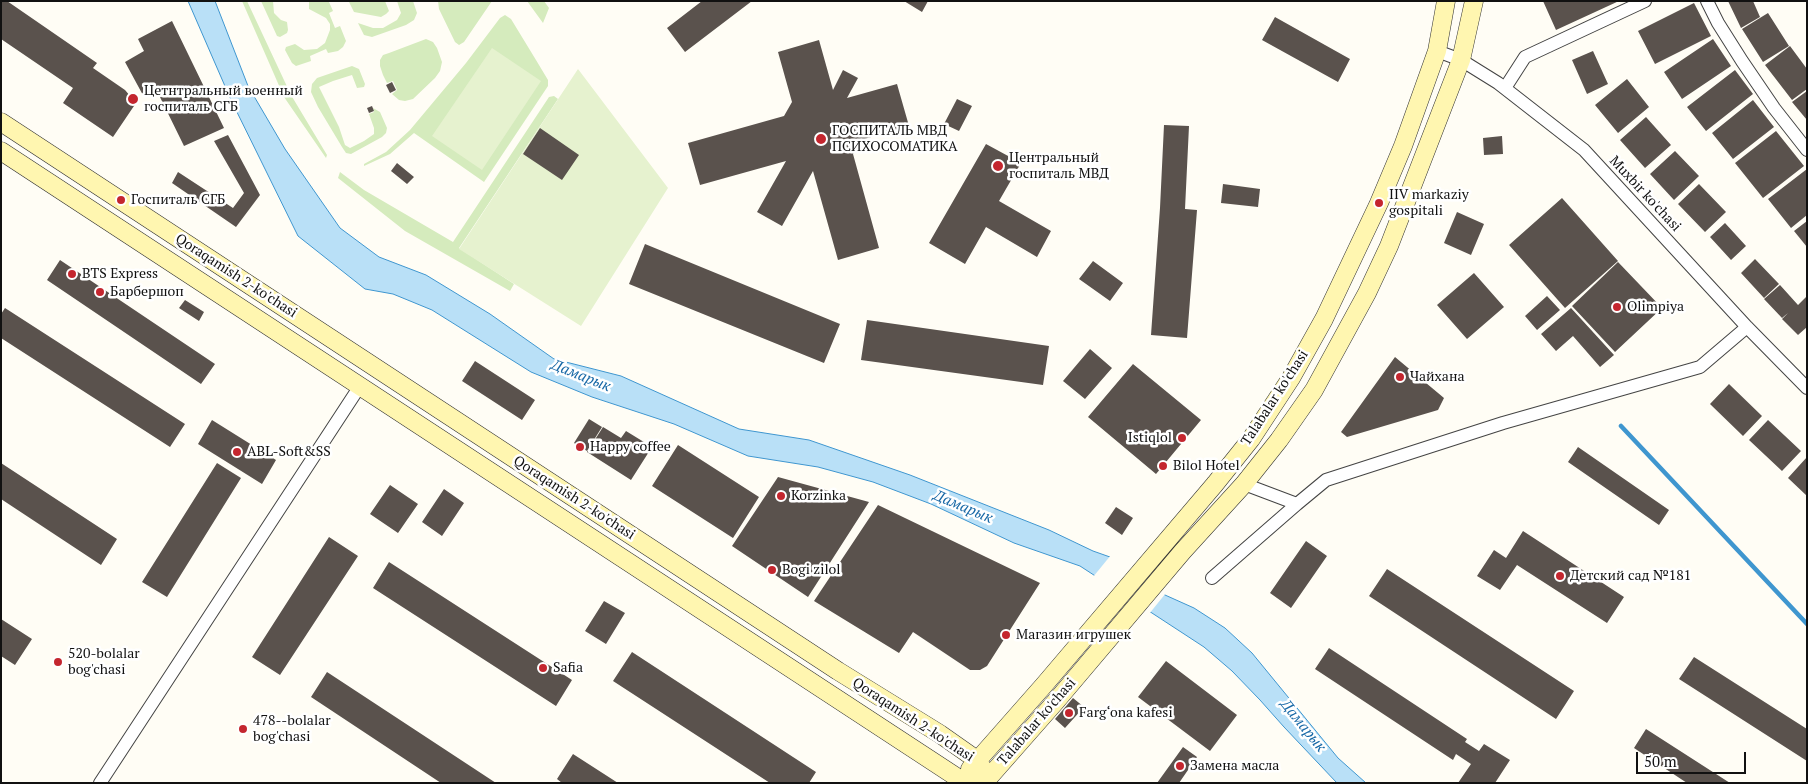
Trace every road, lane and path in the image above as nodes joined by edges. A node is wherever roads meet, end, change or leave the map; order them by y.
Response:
1 (1446, 1) edge
2 (1474, 1) edge
3 (1645, 1) edge
4 (1707, 1) edge
5 (1437, 50) junction
6 (1461, 60) junction
7 (1505, 88) junction
8 (1, 122) edge
9 (1807, 150) edge
10 (1, 151) edge
11 (311, 325) junction
12 (1747, 327) junction
13 (299, 346) junction
14 (360, 386) junction
15 (1807, 388) edge
16 (1244, 484) junction
17 (1297, 504) junction
18 (1168, 539) junction
19 (1183, 551) junction
20 (1212, 578) dead end
21 (978, 760) junction
22 (960, 781) edge
23 (990, 781) edge
24 (100, 783) edge

1 - 5 main road, Talabalar ko'chasi
2 - 6 main road, Talabalar ko'chasi
3 - 7 street
4 - 9 street
5 - 6 street, Muxbir ko'chasi
5 - 18 main road, Talabalar ko'chasi
6 - 7 street, Muxbir ko'chasi
6 - 16 main road, Talabalar ko'chasi
7 - 12 street, Muxbir ko'chasi
8 - 11 main road, Qoraqamish 2-ko'chasi
10 - 13 main road, Qoraqamish 2-ko'chasi
11 - 13 main road
11 - 21 main road, Qoraqamish 2-ko'chasi
12 - 15 street, Muxbir ko'chasi
12 - 17 street
13 - 14 main road, Qoraqamish 2-ko'chasi
14 - 22 main road, Qoraqamish 2-ko'chasi
14 - 24 street
16 - 17 street
16 - 19 main road, Talabalar ko'chasi
17 - 20 street
18 - 19 main road
18 - 21 main road, Talabalar ko'chasi
19 - 23 main road, Talabalar ko'chasi
21 - 22 main road, Talabalar ko'chasi
21 - 23 main road, Qoraqamish 2-ko'chasi
22 - 23 main road, Qoraqamish 2-ko'chasi

